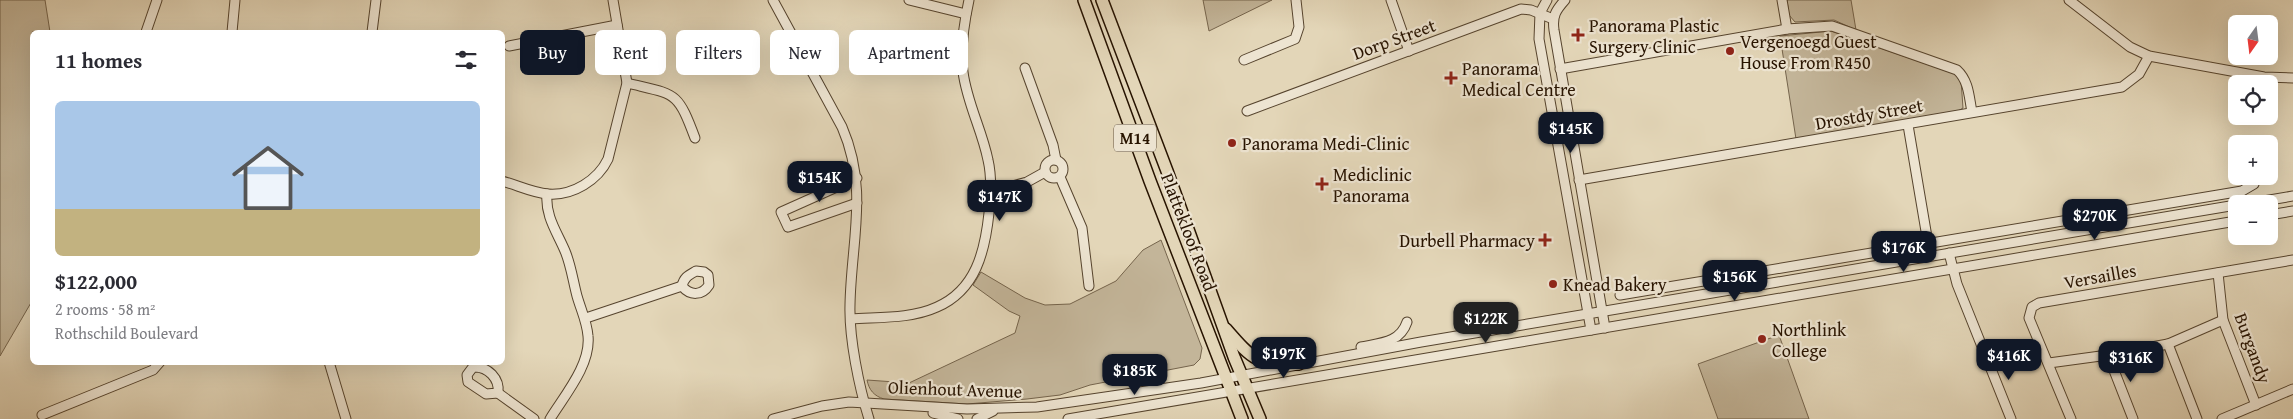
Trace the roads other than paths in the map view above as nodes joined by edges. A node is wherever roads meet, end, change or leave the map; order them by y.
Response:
1 (158, 0) edge
2 (235, 0) edge
3 (376, 0) edge
4 (613, 0) edge
5 (773, 0) edge
6 (908, 0) edge
7 (969, 0) edge
8 (1084, 0) edge
9 (1102, 0) edge
10 (1296, 0) edge
11 (1391, 0) edge
12 (1547, 0) edge
13 (1565, 0) edge
14 (1782, 0) edge
15 (2071, 0) edge
16 (1540, 13) junction
17 (966, 14) junction
18 (1553, 19) junction
19 (617, 25) junction
20 (1787, 29) junction
21 (147, 30) edge
22 (232, 30) edge
23 (372, 30) edge
24 (509, 46) dead end
25 (1408, 51) junction
26 (2149, 56) junction
27 (1244, 60) dead end
28 (1026, 68) dead end
29 (1560, 69) junction
30 (2293, 78) edge
31 (628, 83) junction
32 (1247, 111) dead end
33 (1972, 112) junction
34 (1908, 125) junction
35 (695, 138) dead end
36 (1056, 160) junction
37 (1045, 172) junction
38 (1060, 177) junction
39 (857, 178) junction
40 (1579, 180) junction
41 (505, 182) edge
42 (2252, 185) edge
43 (991, 192) junction
44 (547, 194) junction
45 (2293, 196) edge
46 (2278, 199) edge
47 (857, 203) junction
48 (2228, 206) edge
49 (2293, 211) edge
50 (2278, 214) edge
51 (2228, 222) edge
52 (1928, 243) junction
53 (1949, 253) junction
54 (2293, 260) edge
55 (1953, 270) junction
56 (2218, 273) junction
57 (682, 286) dead end
58 (1089, 286) dead end
59 (1620, 296) dead end
60 (1602, 312) junction
61 (1587, 315) junction
62 (586, 318) junction
63 (850, 319) junction
64 (2223, 320) junction
65 (1407, 322) dead end
66 (1222, 324) junction
67 (1605, 328) junction
68 (1591, 330) junction
69 (2168, 344) junction
70 (2108, 355) junction
71 (1335, 357) junction
72 (2049, 363) junction
73 (1299, 364) junction
74 (157, 365) edge
75 (330, 365) edge
76 (1241, 375) junction
77 (1226, 378) junction
78 (1247, 388) junction
79 (2293, 389) edge
80 (1230, 392) junction
81 (498, 393) dead end
82 (864, 402) junction
83 (2256, 405) junction
84 (912, 406) junction
85 (998, 409) junction
86 (42, 415) dead end
87 (346, 419) edge
88 (534, 419) edge
89 (550, 419) edge
90 (773, 419) edge
91 (869, 419) edge
92 (958, 419) edge
93 (977, 419) edge
94 (1068, 419) edge
95 (1242, 419) edge
96 (1260, 419) edge
97 (2011, 419) edge
98 (2071, 419) edge
99 (2133, 419) edge
100 (2198, 419) edge
101 (2222, 419) edge

1 - 21 street
2 - 22 street
3 - 23 street
4 - 19 street
5 - 39 street
6 - 17 street
7 - 17 street
8 - 77 main road, Plattekloof Road / M14
9 - 66 main road, Plattekloof Road / M14
10 - 27 street
11 - 25 street
12 - 16 street
13 - 18 street
14 - 20 street
15 - 26 street
16 - 18 street, Dorp Street
16 - 25 street, Dorp Street
16 - 61 street
17 - 43 street
18 - 29 street
19 - 24 street
19 - 31 street
20 - 29 street
20 - 33 street
25 - 32 street, Dorp Street
26 - 30 street
26 - 33 street, Drostdy Street
28 - 36 street
29 - 40 street
31 - 35 street
31 - 44 street
33 - 34 street, Drostdy Street
34 - 40 street, Drostdy Street
34 - 52 street
36 - 37 street
36 - 38 street
37 - 38 street
37 - 43 street
38 - 58 street
39 - 47 street
39 - 47 street
40 - 60 street
41 - 44 street
42 - 52 street
43 - 63 street
44 - 62 street
45 - 46 street
47 - 63 street
48 - 53 street
49 - 50 street
51 - 55 street
52 - 59 street
53 - 55 street
53 - 60 street
54 - 56 street, Versailles
55 - 67 street
55 - 97 street
56 - 64 street, Burgandy
56 - 72 street, Versailles
57 - 62 street
60 - 61 street
60 - 67 street
61 - 68 street
61 - 71 street
62 - 89 street
63 - 82 street
64 - 69 street
64 - 83 street, Burgandy
65 - 71 street
66 - 73 main road
66 - 76 main road, Plattekloof Road / M14
67 - 68 street
68 - 78 street
69 - 70 street
69 - 100 street
70 - 72 street
70 - 99 street
71 - 73 street, Olienhout Avenue
72 - 98 street, Versailles
73 - 76 street, Olienhout Avenue
74 - 86 street
75 - 87 street
76 - 77 street, Olienhout Avenue
76 - 78 main road, Plattekloof Road / M14
77 - 80 main road, Plattekloof Road / M14
77 - 85 street, Olienhout Avenue
78 - 80 street
78 - 96 main road, Plattekloof Road / M14
79 - 83 street
80 - 94 street
80 - 95 main road, Plattekloof Road / M14
81 - 88 street
82 - 84 street, Olienhout Avenue
82 - 90 street, Olienhout Avenue
82 - 91 street
83 - 101 street
84 - 85 street, Olienhout Avenue
84 - 92 street
85 - 93 street

